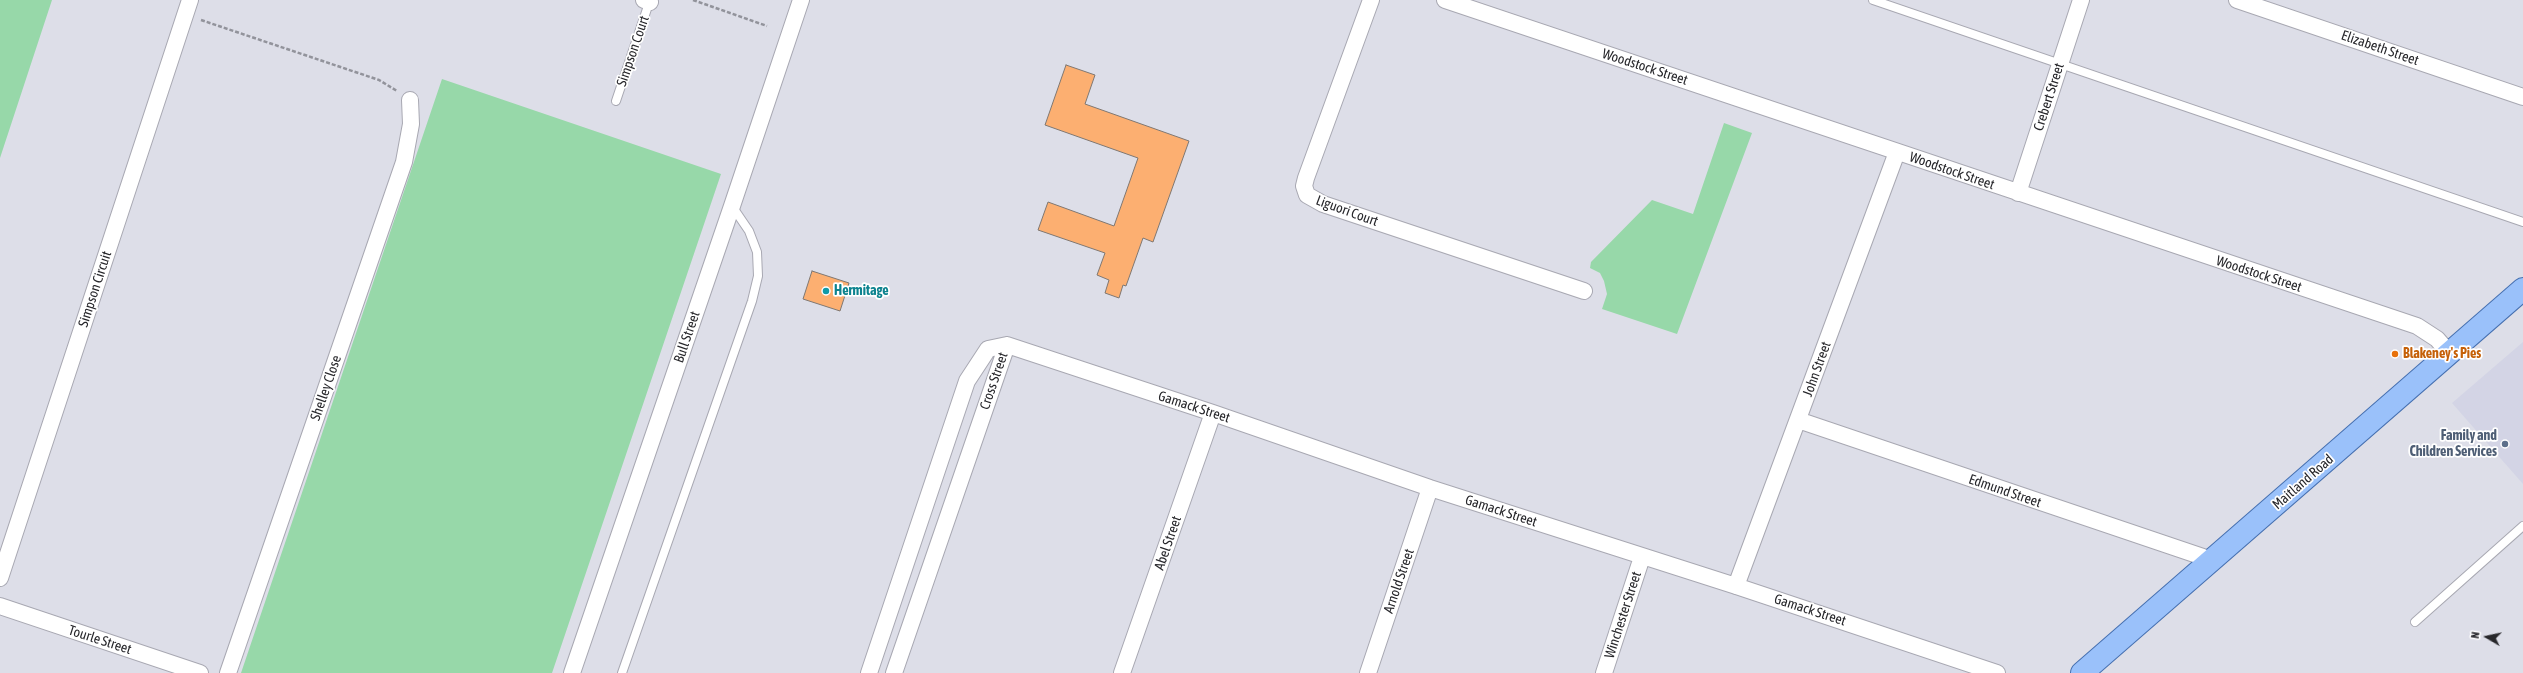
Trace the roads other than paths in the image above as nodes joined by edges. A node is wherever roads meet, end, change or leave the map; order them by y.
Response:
1 (800, 0) edge
2 (1371, 0) edge
3 (1873, 0) edge
4 (2081, 0) edge
5 (2237, 0) edge
6 (648, 1) edge
7 (1455, 2) edge
8 (188, 8) edge
9 (2060, 64) junction
10 (2523, 97) edge
11 (410, 100) road end
12 (616, 101) dead end
13 (1897, 152) junction
14 (2018, 193) junction
15 (732, 206) junction
16 (2523, 222) edge
17 (2523, 289) edge
18 (1584, 291) dead end
19 (1007, 345) junction
20 (2450, 354) junction
21 (1213, 413) junction
22 (1798, 420) junction
23 (1430, 488) junction
24 (2523, 526) edge
25 (1642, 557) junction
26 (2212, 560) junction
27 (0, 578) edge
28 (1736, 586) junction
29 (0, 606) edge
30 (2415, 622) dead end
31 (200, 673) edge
32 (228, 673) edge
33 (572, 673) edge
34 (622, 673) edge
35 (869, 673) edge
36 (894, 673) edge
37 (1122, 673) edge
38 (1368, 673) edge
39 (1604, 673) edge
40 (1997, 673) edge
41 (2082, 673) edge

1 - 15 street, Bull Street
2 - 18 street, Liguori Court
3 - 9 lane
4 - 9 street, Crebert Street
5 - 10 street, Elizabeth Street
6 - 12 lane, Simpson Court
7 - 13 street, Woodstock Street
8 - 27 street, Simpson Circuit
9 - 14 street, Crebert Street
9 - 16 lane
11 - 32 street, Shelley Close
13 - 14 street, Woodstock Street
13 - 22 street, John Street
14 - 20 street, Woodstock Street
15 - 33 street, Bull Street
15 - 34 lane
17 - 20 main road, Maitland Road
19 - 21 street, Gamack Street
19 - 35 street, Cross Street
19 - 36 street, Cross Street
20 - 26 main road, Maitland Road
21 - 23 street, Gamack Street
21 - 37 street, Abel Street
22 - 26 street, Edmund Street
22 - 28 street, John Street
23 - 25 street, Gamack Street
23 - 38 street, Arnold Street
24 - 30 lane
25 - 28 street, Gamack Street
25 - 39 street, Winchester Street
26 - 41 main road, Maitland Road
28 - 40 street, Gamack Street
29 - 31 street, Tourle Street

